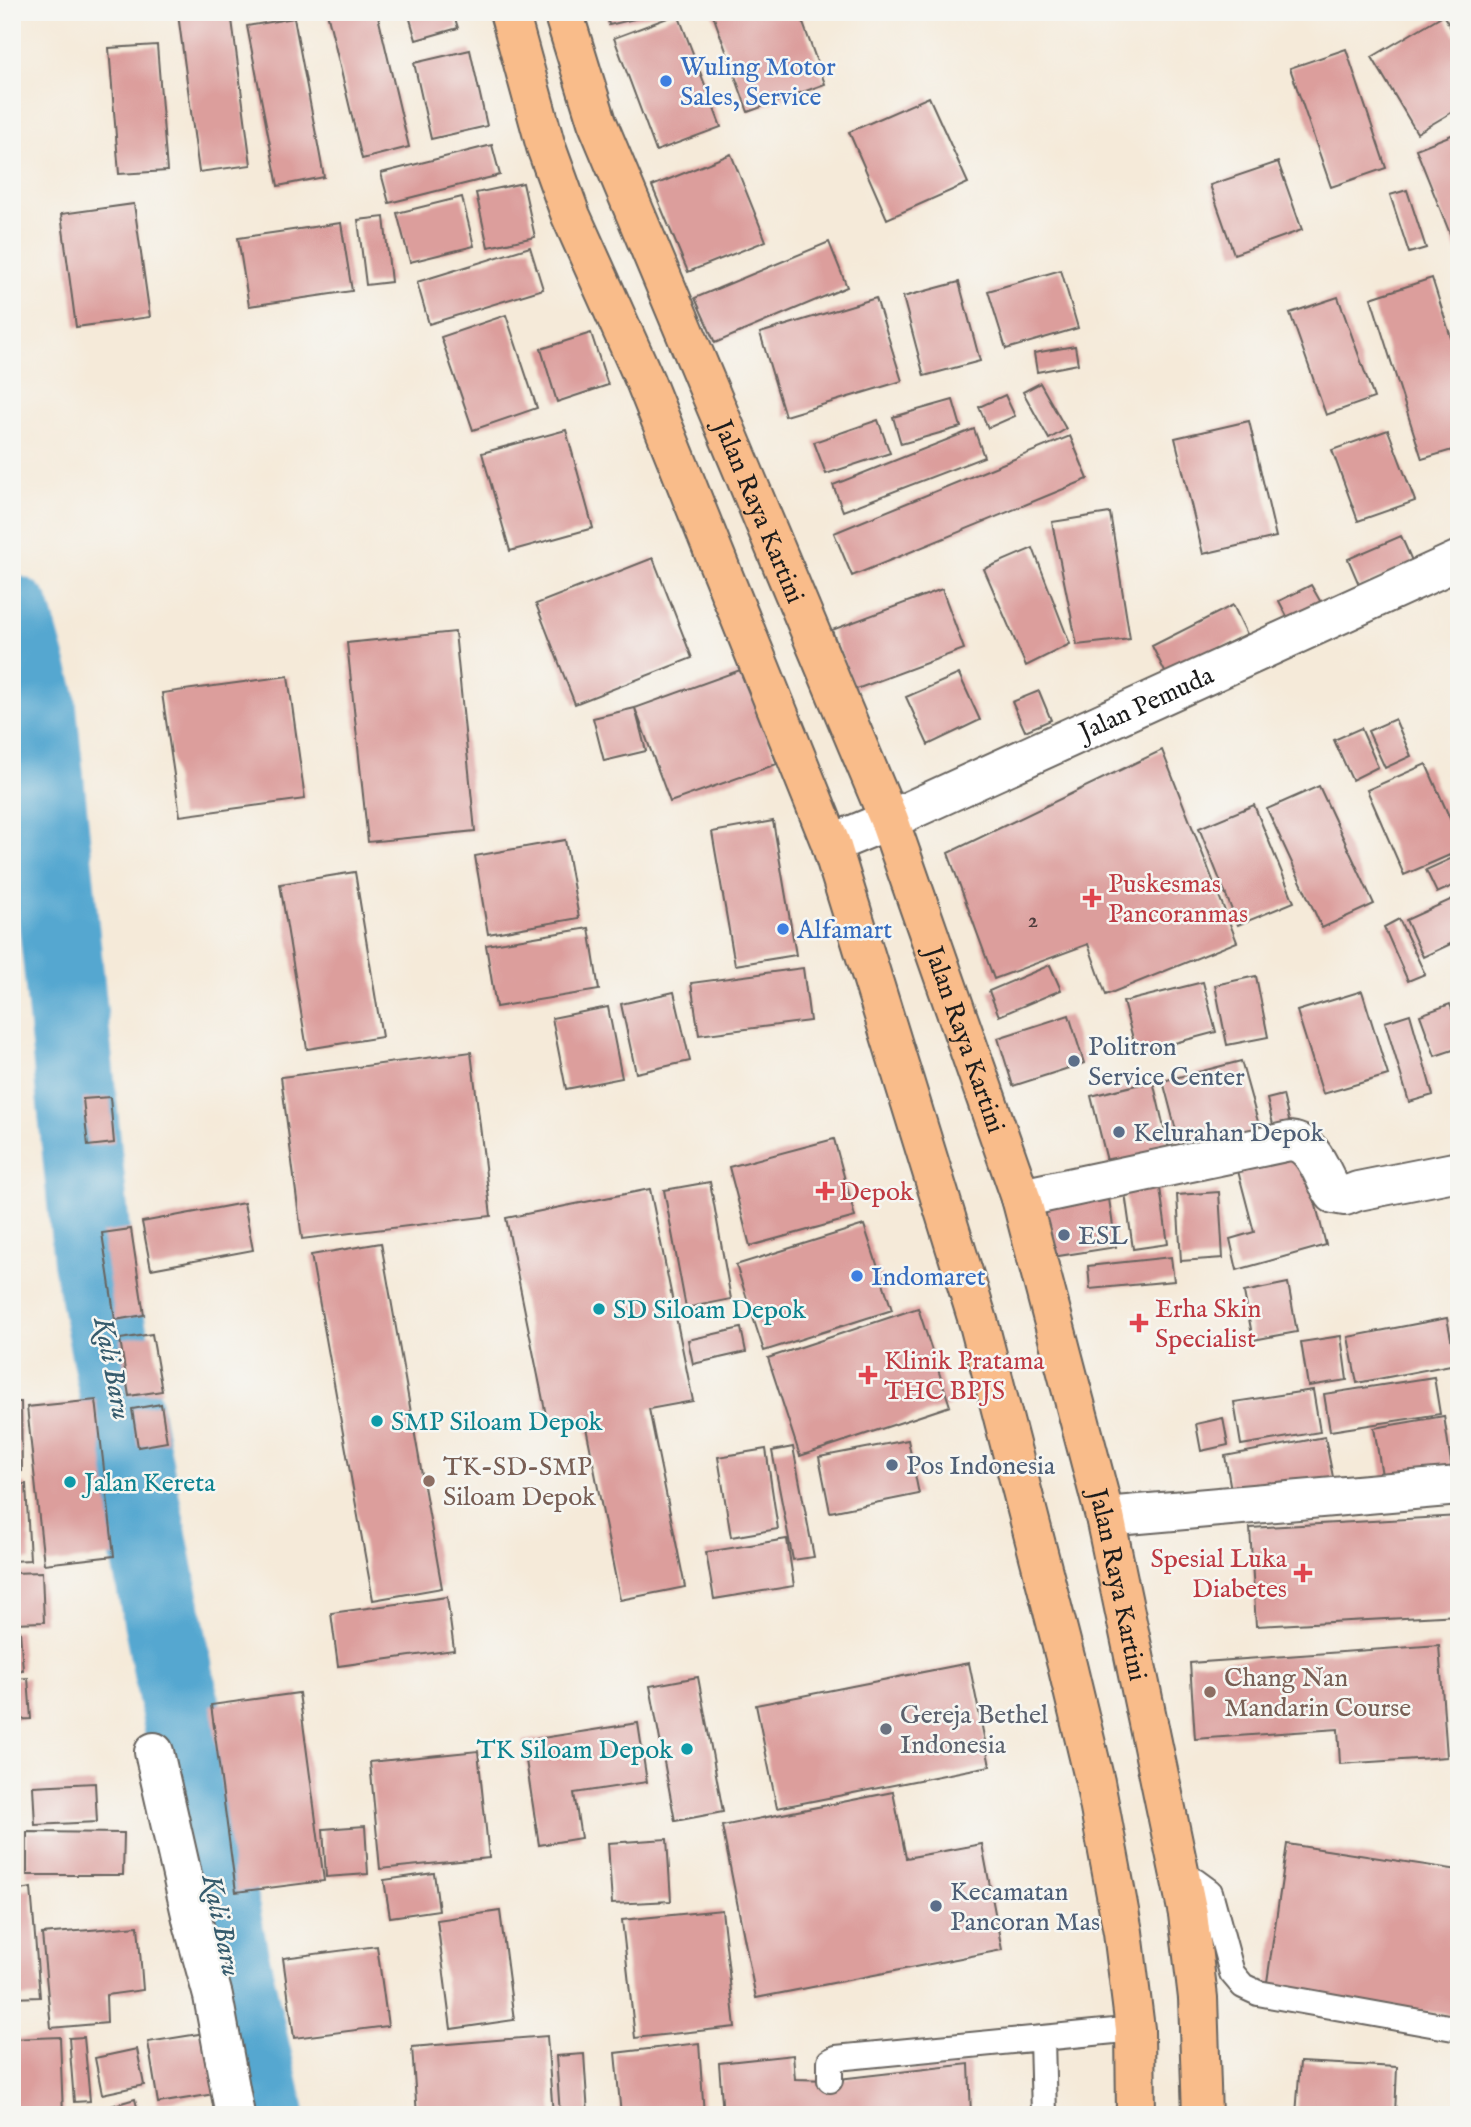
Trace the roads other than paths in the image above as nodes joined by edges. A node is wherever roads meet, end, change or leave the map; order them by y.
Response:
1 (509, 12) edge
2 (563, 12) edge
3 (1459, 560) edge
4 (889, 820) junction
5 (831, 844) junction
6 (1459, 1171) edge
7 (1021, 1198) junction
8 (1459, 1486) edge
9 (1105, 1517) junction
10 (154, 1752) dead end
11 (1181, 1879) junction
12 (1135, 2029) junction
13 (1459, 2029) edge
14 (1042, 2039) junction
15 (830, 2080) dead end
16 (235, 2115) edge
17 (1044, 2115) edge
18 (1136, 2115) edge
19 (1202, 2115) edge

1 - 5 main road
2 - 4 main road, Jalan Raya Kartini
3 - 4 street, Jalan Pemuda
4 - 5 street, Jalan Pemuda
4 - 7 main road, Jalan Raya Kartini
5 - 12 main road
6 - 7 street
7 - 9 main road, Jalan Raya Kartini
8 - 9 street
9 - 11 main road, Jalan Raya Kartini
10 - 16 street
11 - 13 lane
11 - 19 main road, Jalan Raya Kartini
12 - 14 lane
12 - 18 main road
14 - 15 lane
14 - 17 lane

